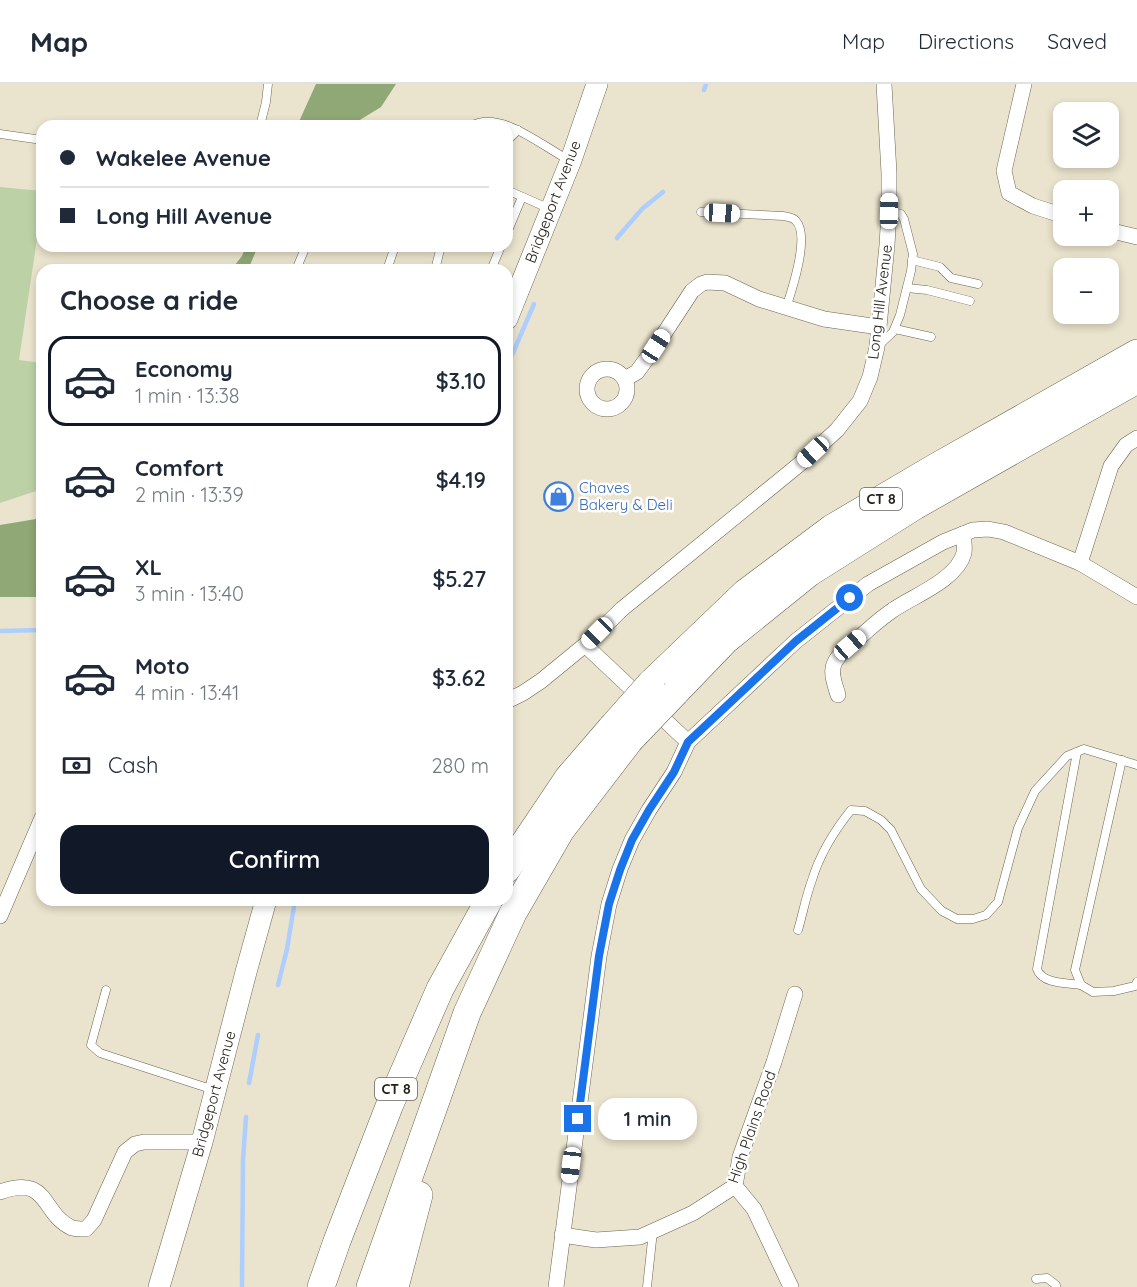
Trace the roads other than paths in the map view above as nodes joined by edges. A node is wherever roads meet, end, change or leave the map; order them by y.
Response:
1 (268, 84) edge
2 (597, 84) edge
3 (884, 84) edge
4 (1024, 84) edge
5 (262, 120) edge
6 (513, 128) edge
7 (518, 130) junction
8 (0, 134) edge
9 (513, 135) edge
10 (36, 139) edge
11 (571, 160) junction
12 (513, 193) edge
13 (522, 197) junction
14 (551, 209) junction
15 (889, 211) junction
16 (701, 212) dead end
17 (1053, 212) edge
18 (513, 219) edge
19 (1119, 233) edge
20 (1137, 237) edge
21 (912, 260) junction
22 (978, 284) dead end
23 (907, 288) junction
24 (970, 301) dead end
25 (513, 304) edge
26 (786, 308) junction
27 (879, 327) junction
28 (895, 329) junction
29 (932, 337) dead end
30 (877, 347) junction
31 (1137, 353) edge
32 (625, 379) dead end
33 (1137, 380) edge
34 (1137, 438) edge
35 (963, 534) junction
36 (1080, 563) junction
37 (1137, 597) edge
38 (585, 645) junction
39 (663, 688) junction
40 (838, 695) dead end
41 (513, 698) edge
42 (621, 734) junction
43 (688, 742) junction
44 (1077, 752) junction
45 (1122, 760) junction
46 (1137, 765) edge
47 (36, 832) edge
48 (513, 860) edge
49 (264, 906) edge
50 (486, 906) edge
51 (0, 916) edge
52 (798, 930) dead end
53 (1137, 982) edge
54 (1081, 986) junction
55 (106, 990) dead end
56 (795, 994) dead end
57 (467, 1013) junction
58 (215, 1090) junction
59 (202, 1142) junction
60 (735, 1186) junction
61 (0, 1192) edge
62 (653, 1231) junction
63 (562, 1235) junction
64 (1036, 1278) dead end
65 (159, 1287) edge
66 (321, 1287) edge
67 (369, 1287) edge
68 (394, 1287) edge
69 (556, 1287) edge
70 (647, 1287) edge
71 (791, 1287) edge
72 (1056, 1287) edge

1 - 5 lane
2 - 11 main road, Bridgeport Avenue
3 - 15 street, Long Hill Avenue
4 - 17 street
6 - 7 lane
7 - 9 lane
7 - 11 lane
8 - 10 lane
11 - 14 main road, Bridgeport Avenue
12 - 13 lane
13 - 14 lane
13 - 18 lane
14 - 25 main road, Bridgeport Avenue
15 - 21 lane
15 - 27 street, Long Hill Avenue
16 - 26 lane
19 - 20 street
21 - 22 lane
21 - 23 lane
23 - 24 lane
23 - 28 lane
26 - 27 street
26 - 32 street
27 - 30 street, Long Hill Avenue
28 - 29 lane
28 - 30 lane
30 - 38 street, Long Hill Avenue
31 - 39 highway, CT 8
33 - 39 highway, CT 8
34 - 36 street
35 - 36 street
35 - 40 street
35 - 43 street
36 - 37 street
38 - 41 street, Long Hill Avenue
38 - 43 street
39 - 42 highway, CT 8, bridge
42 - 48 highway, CT 8
42 - 57 highway, CT 8
43 - 63 street
44 - 45 lane
44 - 52 lane
44 - 54 lane
45 - 46 lane
45 - 54 lane
47 - 51 street
49 - 58 main road, Bridgeport Avenue
50 - 66 highway, CT 8
53 - 54 lane
55 - 58 lane
56 - 60 street, High Plains Road
57 - 67 highway, CT 8
57 - 68 highway
58 - 59 main road, Bridgeport Avenue
59 - 61 street
59 - 65 main road, Bridgeport Avenue
60 - 62 street, High Plains Road
60 - 71 street
62 - 63 street, High Plains Road
62 - 70 lane
63 - 69 street
64 - 72 lane

